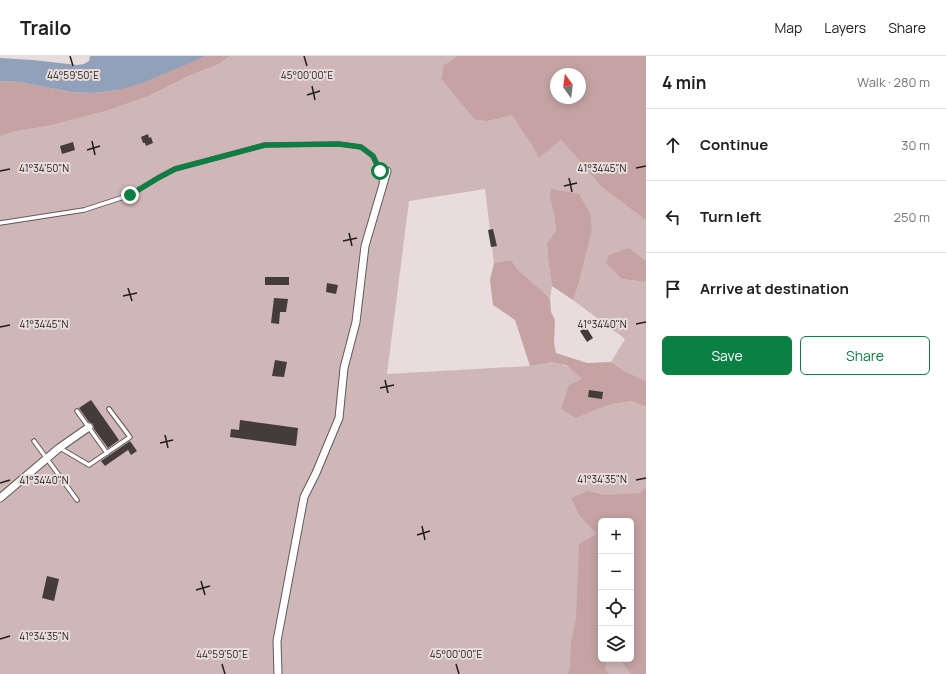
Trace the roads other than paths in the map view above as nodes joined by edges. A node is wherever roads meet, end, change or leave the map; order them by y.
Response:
1 (387, 170) dead end
2 (382, 187) junction
3 (0, 223) edge
4 (109, 409) dead end
5 (77, 410) dead end
6 (89, 427) junction
7 (34, 441) dead end
8 (59, 448) junction
9 (107, 453) junction
10 (47, 458) junction
11 (0, 498) edge
12 (77, 500) dead end
13 (278, 674) edge

1 - 2 street
2 - 3 lane
2 - 13 street
4 - 9 lane
5 - 6 lane
6 - 8 street
6 - 9 lane
7 - 10 lane
8 - 9 lane
8 - 10 street
10 - 11 street
10 - 12 lane

